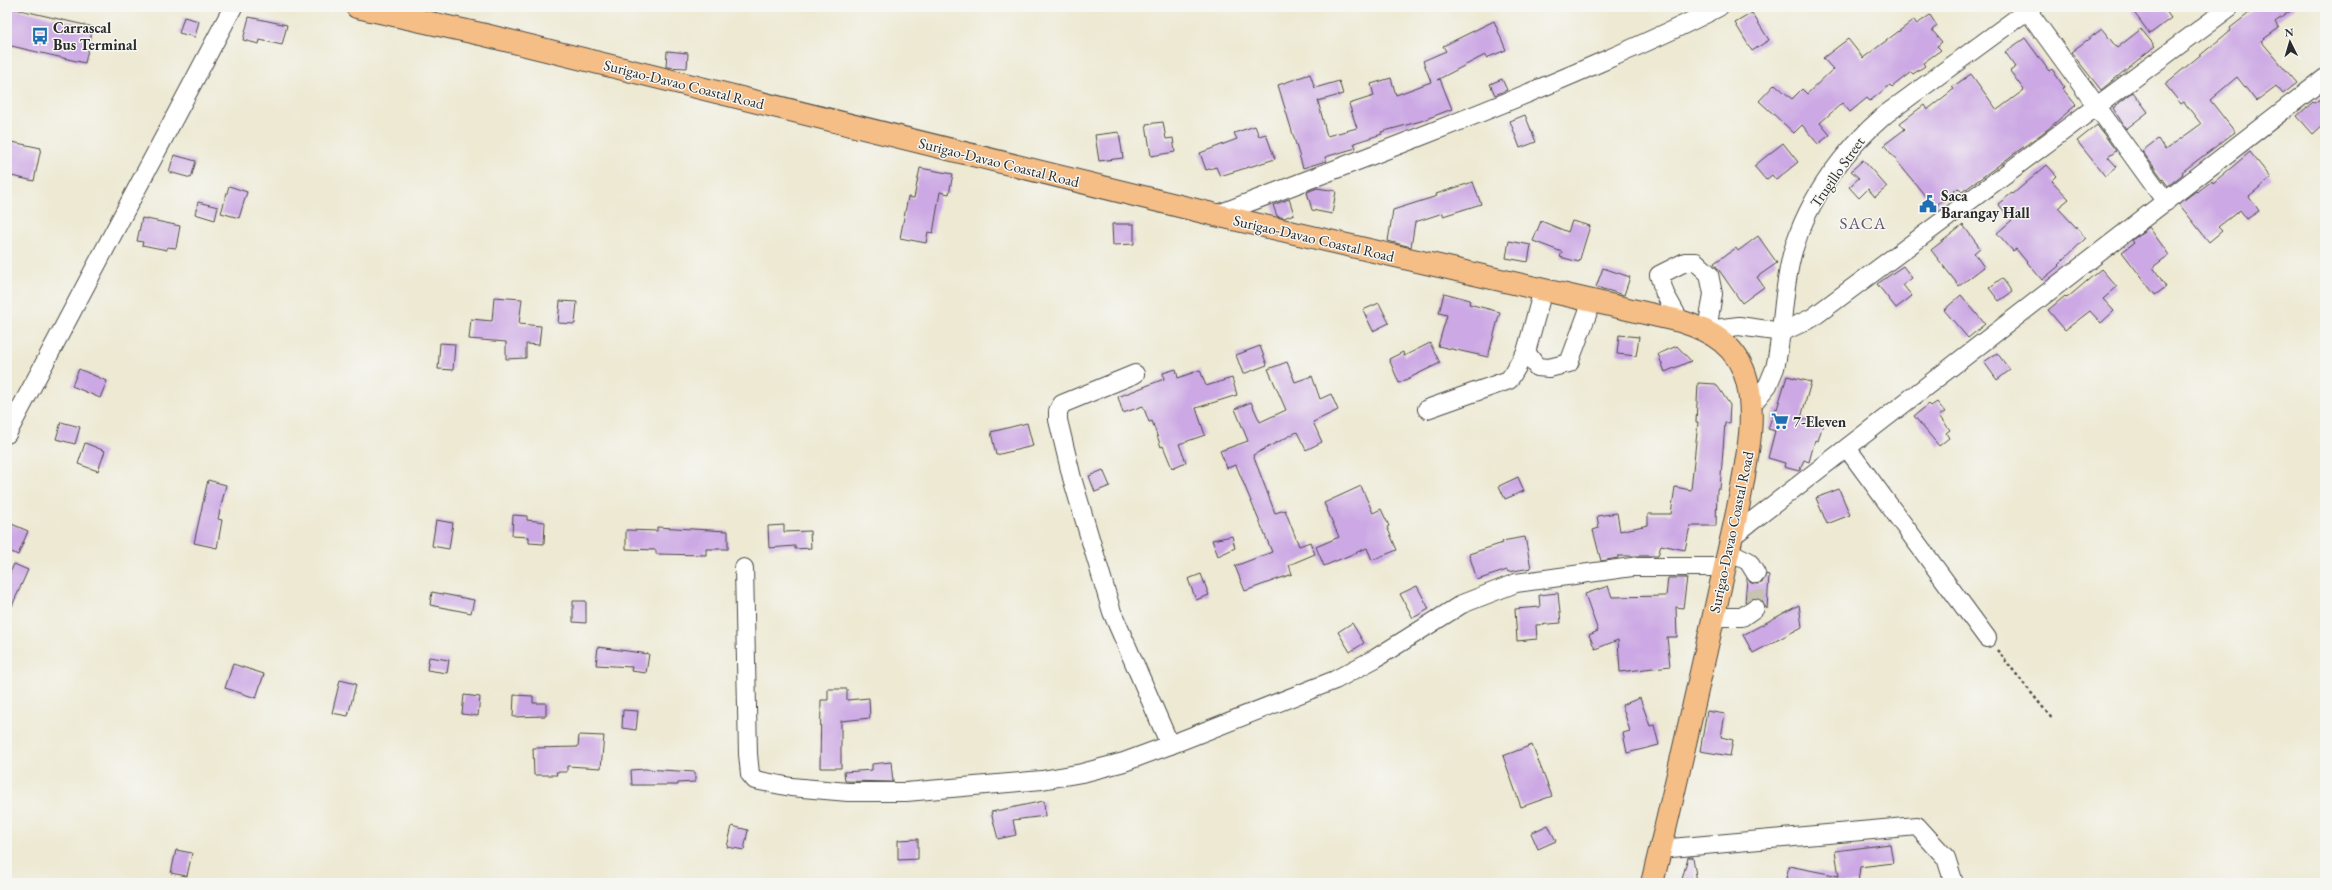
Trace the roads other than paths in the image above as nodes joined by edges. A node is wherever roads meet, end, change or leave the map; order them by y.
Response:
1 (233, 7) edge
2 (357, 7) edge
3 (1719, 7) edge
4 (2230, 7) edge
5 (2028, 8) edge
6 (2325, 78) edge
7 (2098, 107) junction
8 (2166, 202) junction
9 (1216, 215) junction
10 (1544, 290) junction
11 (1592, 301) junction
12 (1680, 321) junction
13 (1707, 330) junction
14 (1782, 332) junction
15 (1526, 352) junction
16 (1135, 374) dead end
17 (1750, 407) junction
18 (1427, 409) dead end
19 (7, 434) edge
20 (1847, 448) junction
21 (1729, 551) junction
22 (744, 568) dead end
23 (1756, 574) tunnel mouth
24 (1755, 608) dead end
25 (1713, 617) junction
26 (1987, 638) road end
27 (1170, 745) junction
28 (1660, 849) junction
29 (1652, 883) edge
30 (1954, 883) edge

1 - 19 street
2 - 9 highway, Surigao-Davao Coastal Road
3 - 9 street
4 - 7 street
5 - 7 street
5 - 14 street, Trugillo Street
6 - 8 street
7 - 8 street
7 - 14 street
8 - 20 street
9 - 10 highway, Surigao-Davao Coastal Road
10 - 11 highway, Surigao-Davao Coastal Road
10 - 15 street
11 - 12 highway, Surigao-Davao Coastal Road
11 - 15 street
12 - 13 highway, Surigao-Davao Coastal Road
12 - 13 street
13 - 14 street
13 - 17 highway, Surigao-Davao Coastal Road
14 - 17 street, Trugillo Street
15 - 18 street
16 - 27 street
17 - 21 highway, Surigao-Davao Coastal Road
20 - 21 street
20 - 26 street
21 - 23 street
21 - 25 highway, Surigao-Davao Coastal Road
21 - 27 street
22 - 27 street
24 - 25 street
25 - 28 highway, Surigao-Davao Coastal Road
28 - 29 highway, Surigao-Davao Coastal Road
28 - 30 street

